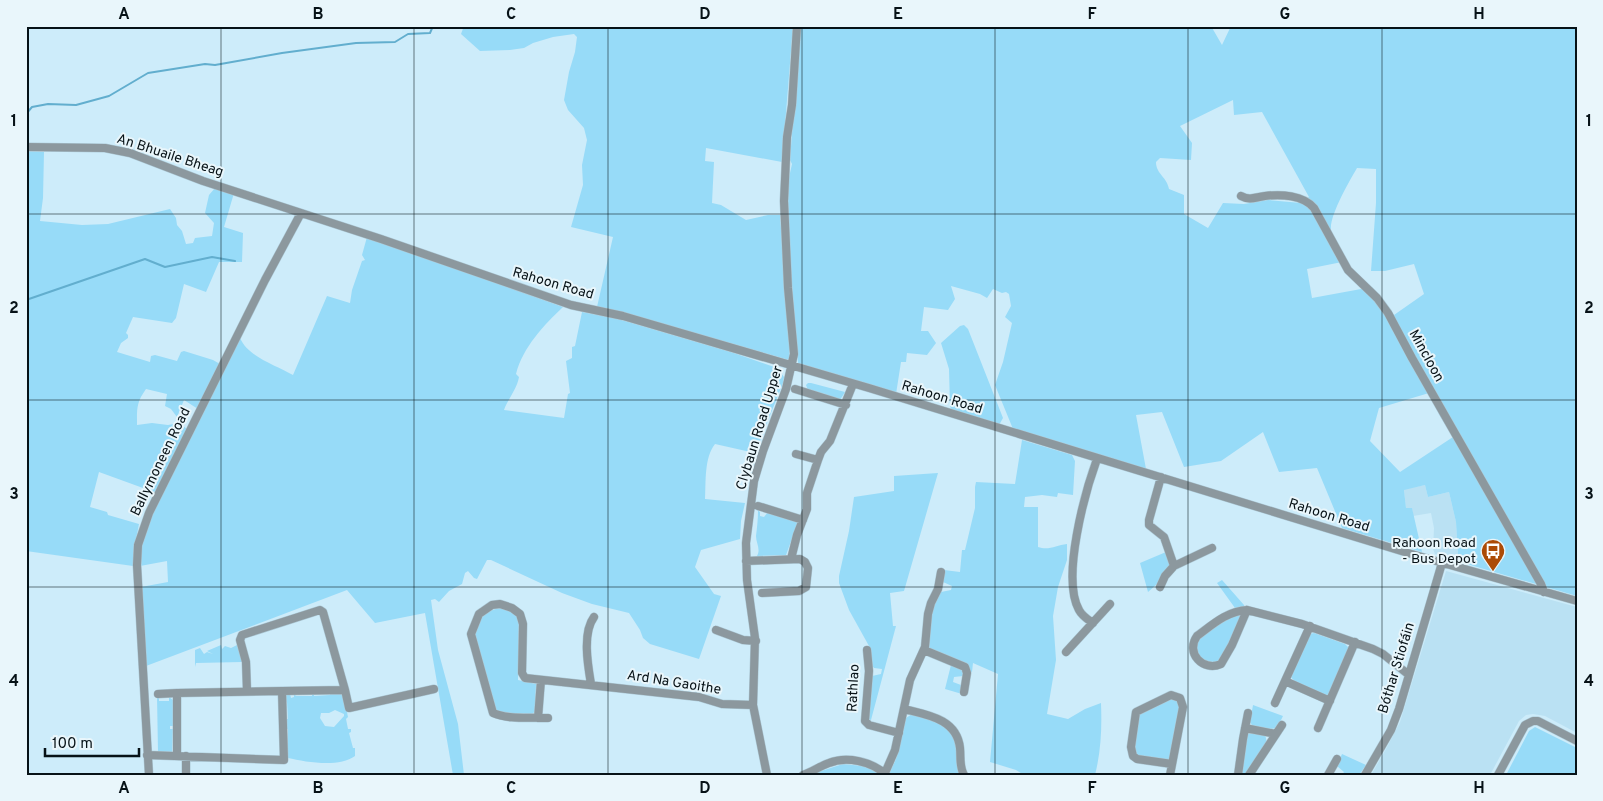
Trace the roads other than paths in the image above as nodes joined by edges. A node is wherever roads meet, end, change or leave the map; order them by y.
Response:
1 (797, 26) edge
2 (26, 148) edge
3 (1241, 196) dead end
4 (301, 213) junction
5 (792, 367) junction
6 (853, 384) junction
7 (800, 388) dead end
8 (846, 404) junction
9 (796, 454) dead end
10 (1098, 459) junction
11 (818, 460) junction
12 (1161, 477) junction
13 (761, 510) dead end
14 (803, 520) junction
15 (1212, 548) dead end
16 (791, 559) junction
17 (746, 561) junction
18 (1442, 563) junction
19 (1174, 566) junction
20 (941, 572) dead end
21 (939, 586) junction
22 (949, 587) dead end
23 (1160, 587) dead end
24 (1544, 592) junction
25 (762, 594) dead end
26 (1577, 601) edge
27 (1110, 604) dead end
28 (1247, 610) junction
29 (594, 617) dead end
30 (1093, 622) junction
31 (1310, 626) junction
32 (716, 630) dead end
33 (756, 641) junction
34 (1354, 642) junction
35 (868, 650) dead end
36 (924, 650) junction
37 (1066, 652) dead end
38 (1409, 676) junction
39 (540, 680) junction
40 (1285, 681) junction
41 (591, 684) junction
42 (434, 689) dead end
43 (345, 690) junction
44 (282, 691) junction
45 (247, 692) junction
46 (964, 692) dead end
47 (177, 693) junction
48 (158, 694) dead end
49 (1330, 701) junction
50 (1275, 702) dead end
51 (753, 705) junction
52 (904, 709) junction
53 (1248, 714) dead end
54 (538, 718) junction
55 (548, 718) dead end
56 (1282, 725) dead end
57 (1245, 728) junction
58 (1318, 728) dead end
59 (899, 733) junction
60 (1276, 734) junction
61 (1577, 742) edge
62 (147, 755) junction
63 (182, 756) junction
64 (1337, 759) dead end
65 (1172, 764) junction
66 (885, 774) edge
67 (149, 775) edge
68 (186, 775) edge
69 (767, 775) edge
70 (803, 775) edge
71 (964, 775) edge
72 (1170, 775) edge
73 (1238, 775) edge
74 (1249, 775) edge
75 (1328, 775) edge
76 (1365, 775) edge
77 (1498, 775) edge

1 - 5 street, Clybaun Road Upper
2 - 4 street, An Bhuaile Bheag
3 - 24 street, Mincloon
4 - 5 street, Rahoon Road
4 - 62 street, Ballymoneen Road
5 - 6 street, Rahoon Road
5 - 17 street, Clybaun Road Upper
6 - 8 street
6 - 10 street, Rahoon Road
7 - 8 street
8 - 11 street
9 - 11 street
10 - 12 street, Rahoon Road
10 - 30 street
11 - 14 street
12 - 18 street, Rahoon Road
12 - 19 street
13 - 14 street
14 - 16 street
15 - 19 street
16 - 17 street
16 - 25 street
17 - 33 street, Clybaun Road Upper
18 - 24 street, Rahoon Road
18 - 38 street, Bóthar Stiofáin
19 - 23 street
20 - 21 street
21 - 22 street
21 - 36 street
24 - 26 street, Rahoon Road
27 - 30 street
28 - 28 street
28 - 31 street
29 - 41 street
30 - 37 street
31 - 34 street
31 - 40 street
32 - 33 street
33 - 51 street, Clybaun Road Upper
34 - 38 street
34 - 49 street
35 - 59 street, Rathlao
36 - 46 street
36 - 52 street
38 - 76 street, Bóthar Stiofáin
39 - 41 street, Ard Na Gaoithe
39 - 54 street
39 - 54 street, Ard Na Gaoithe
40 - 49 street
40 - 50 street
41 - 51 street, Ard Na Gaoithe
42 - 43 street
43 - 44 street
43 - 45 street
44 - 45 street
44 - 63 street
45 - 47 street
47 - 48 street
47 - 63 street
49 - 58 street
51 - 69 street, Clybaun Road Upper
52 - 59 street
52 - 71 street
53 - 57 street
54 - 55 street, Ard Na Gaoithe
56 - 60 street
57 - 60 street
57 - 73 street
59 - 66 street
60 - 74 street
61 - 77 street
62 - 63 street
62 - 67 street, Ballymoneen Road
63 - 68 street
64 - 75 street
65 - 65 street
65 - 72 street
66 - 70 street

